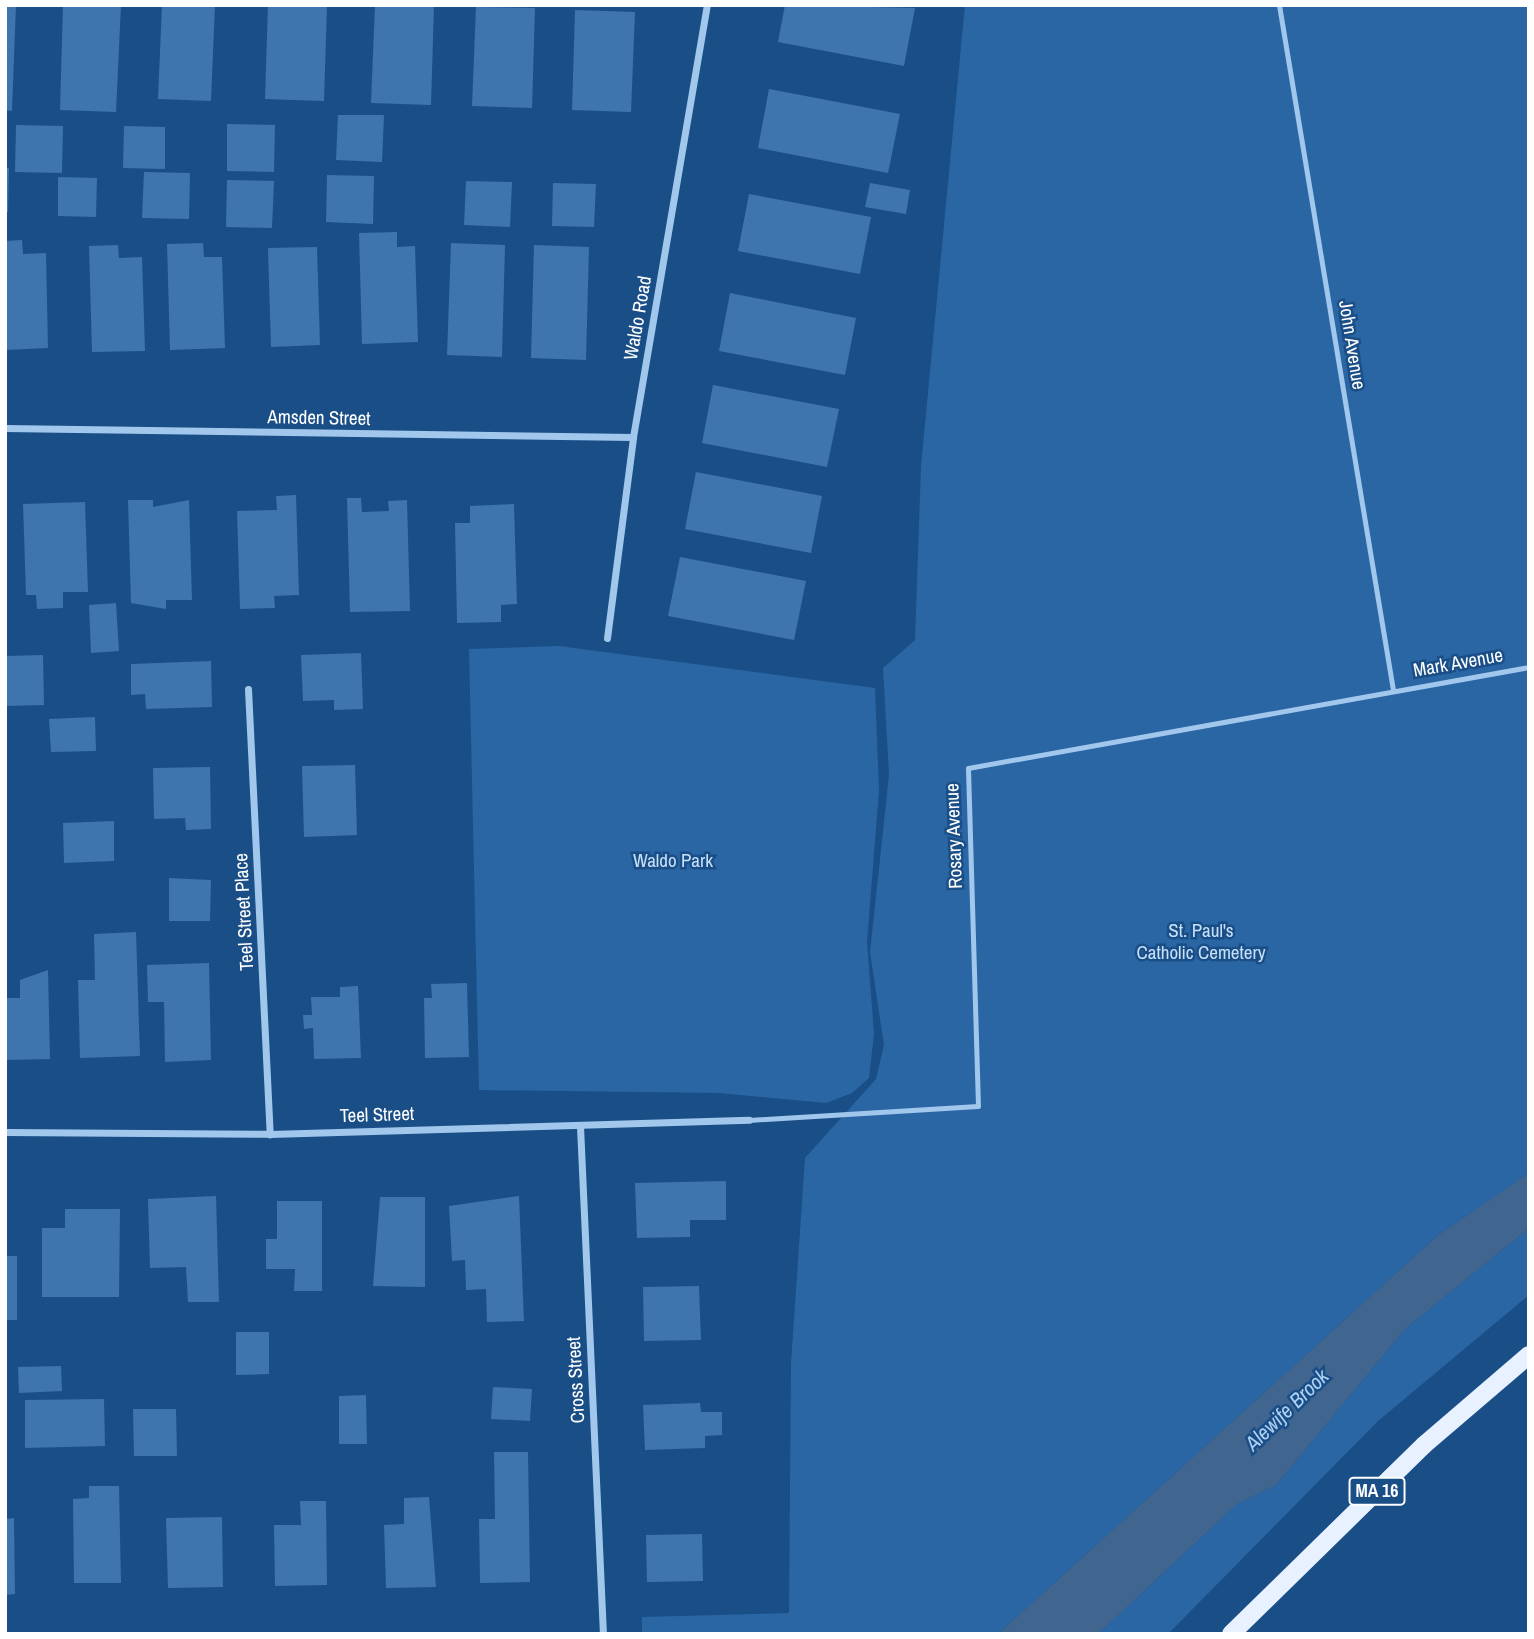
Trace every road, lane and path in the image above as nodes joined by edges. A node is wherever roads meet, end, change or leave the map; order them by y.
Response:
1 (708, 5) edge
2 (1279, 5) edge
3 (5, 428) edge
4 (633, 438) junction
5 (607, 638) dead end
6 (1529, 667) edge
7 (248, 689) dead end
8 (1393, 690) junction
9 (750, 1120) joint
10 (580, 1126) junction
11 (5, 1132) edge
12 (270, 1134) junction
13 (1529, 1355) edge
14 (603, 1634) edge
15 (1231, 1634) edge

1 - 4 street, Waldo Road
2 - 8 lane, John Avenue
3 - 4 street, Amsden Street
4 - 5 street, Waldo Road
6 - 8 lane, Mark Avenue
7 - 12 street, Teel Street Place
8 - 9 lane, Rosary Avenue
9 - 10 street, Teel Street
10 - 12 street, Teel Street
10 - 14 street, Cross Street
11 - 12 street, Teel Street
13 - 15 main road, MA 16

